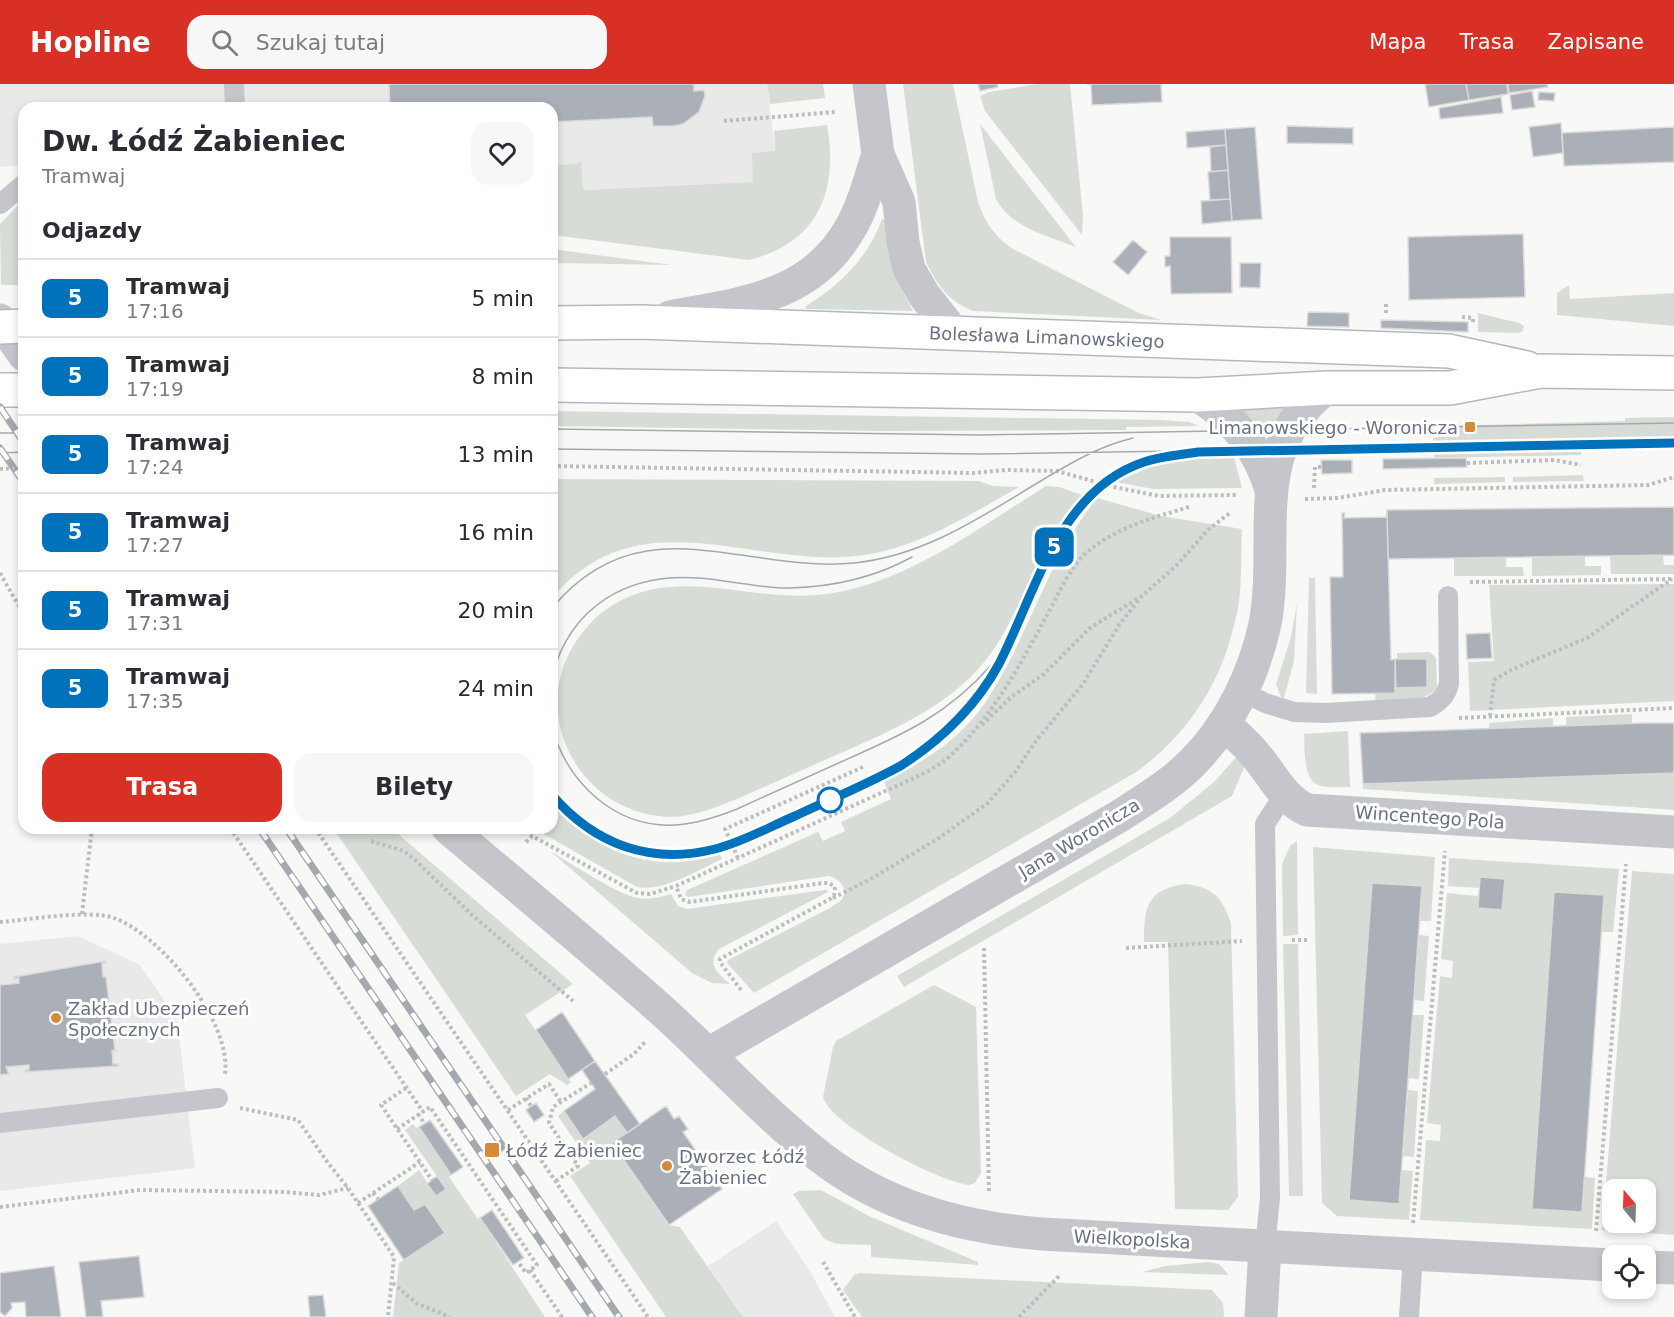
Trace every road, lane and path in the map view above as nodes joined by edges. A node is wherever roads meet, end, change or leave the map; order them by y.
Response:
1 (234, 84) edge
2 (869, 84) edge
3 (235, 102) edge
4 (836, 112) dead end
5 (724, 121) dead end
6 (878, 154) junction
7 (18, 189) edge
8 (0, 204) edge
9 (0, 320) edge
10 (641, 322) junction
11 (558, 323) edge
12 (18, 326) edge
13 (0, 327) edge
14 (954, 333) junction
15 (18, 347) edge
16 (1541, 371) junction
17 (1674, 373) edge
18 (558, 385) edge
19 (1327, 388) junction
20 (0, 390) edge
21 (18, 390) edge
22 (1197, 395) junction
23 (1467, 463) dead end
24 (1581, 465) dead end
25 (558, 466) edge
26 (1321, 467) dead end
27 (18, 468) edge
28 (0, 469) edge
29 (1674, 477) edge
30 (1314, 488) dead end
31 (1270, 495) junction
32 (1189, 507) dead end
33 (1231, 512) dead end
34 (0, 573) edge
35 (1673, 579) edge
36 (1448, 596) joint
37 (1142, 597) junction
38 (18, 604) edge
39 (1242, 691) junction
40 (1674, 708) edge
41 (1490, 716) junction
42 (1455, 718) dead end
43 (1224, 724) junction
44 (974, 732) junction
45 (862, 767) dead end
46 (1284, 795) junction
47 (1674, 832) edge
48 (91, 834) edge
49 (234, 834) edge
50 (319, 834) edge
51 (455, 834) edge
52 (372, 841) dead end
53 (526, 842) dead end
54 (1445, 850) dead end
55 (738, 858) junction
56 (1626, 864) dead end
57 (676, 886) junction
58 (830, 899) junction
59 (82, 914) junction
60 (0, 922) edge
61 (1267, 940) junction
62 (1307, 940) dead end
63 (984, 948) dead end
64 (1126, 948) dead end
65 (741, 990) dead end
66 (573, 1001) dead end
67 (645, 1042) dead end
68 (708, 1054) junction
69 (605, 1074) dead end
70 (591, 1083) dead end
71 (406, 1088) junction
72 (218, 1098) junction
73 (526, 1098) junction
74 (561, 1102) junction
75 (531, 1106) dead end
76 (507, 1110) junction
77 (421, 1113) junction
78 (0, 1123) edge
79 (424, 1123) dead end
80 (397, 1129) junction
81 (420, 1162) junction
82 (432, 1180) dead end
83 (555, 1181) junction
84 (348, 1188) junction
85 (374, 1192) junction
86 (378, 1199) dead end
87 (989, 1200) dead end
88 (358, 1203) junction
89 (0, 1207) edge
90 (1595, 1238) dead end
91 (1413, 1240) junction
92 (1265, 1246) junction
93 (518, 1262) dead end
94 (823, 1262) dead end
95 (1602, 1264) edge
96 (1656, 1268) edge
97 (1674, 1269) edge
98 (530, 1270) junction
99 (1061, 1274) dead end
100 (393, 1283) junction
101 (388, 1317) edge
102 (450, 1317) edge
103 (562, 1317) edge
104 (648, 1317) edge
105 (855, 1317) edge
106 (1019, 1317) edge
107 (1262, 1317) edge
108 (1409, 1317) edge

1 - 3 lane
2 - 6 street
4 - 5 path
6 - 10 street
6 - 14 street
7 - 8 lane
9 - 15 street
10 - 11 main road, Bolesława Limanowskiego
10 - 14 main road, Bolesława Limanowskiego
12 - 13 main road, bridge
14 - 16 main road, Bolesława Limanowskiego
16 - 17 main road, Bolesława Limanowskiego
16 - 19 main road, Bolesława Limanowskiego
18 - 22 main road, Bolesława Limanowskiego
19 - 22 main road, Bolesława Limanowskiego
19 - 31 street
20 - 21 main road
22 - 31 street
23 - 24 path
25 - 31 path
26 - 30 path
27 - 28 path, bridge
29 - 31 path
31 - 39 street, Jana Woronicza
32 - 44 path
33 - 37 path
34 - 38 path
35 - 36 path
35 - 41 path
36 - 39 lane
37 - 44 path
37 - 58 path
39 - 43 street, Jana Woronicza
40 - 41 path
41 - 42 path
43 - 46 street, Wincentego Pola
43 - 68 street, Jana Woronicza
44 - 55 path
45 - 55 path
46 - 47 street, Wincentego Pola
46 - 61 lane
48 - 59 path
49 - 71 path
50 - 76 path
51 - 68 street, Wielkopolska
52 - 66 path
53 - 57 path
54 - 91 path
55 - 57 path
56 - 90 path
57 - 58 path
58 - 65 path
59 - 60 path
59 - 72 path
61 - 62 path
61 - 64 path
61 - 92 lane
63 - 87 path
67 - 69 path
68 - 92 street, Wielkopolska
70 - 74 path
71 - 77 path
71 - 80 path
72 - 78 lane
72 - 84 path
73 - 74 path
73 - 75 path
73 - 76 path
74 - 83 path
76 - 83 path
77 - 79 path
77 - 80 path
77 - 98 path
80 - 81 path
81 - 82 path
81 - 85 path
83 - 104 path
84 - 88 path
84 - 89 path
85 - 86 path
85 - 88 path
88 - 100 path
91 - 92 street, Wielkopolska
91 - 95 street, Wielkopolska
91 - 108 lane
92 - 107 street
93 - 98 path
94 - 105 path
96 - 97 street
98 - 103 path
99 - 106 path
100 - 101 path
100 - 102 path

